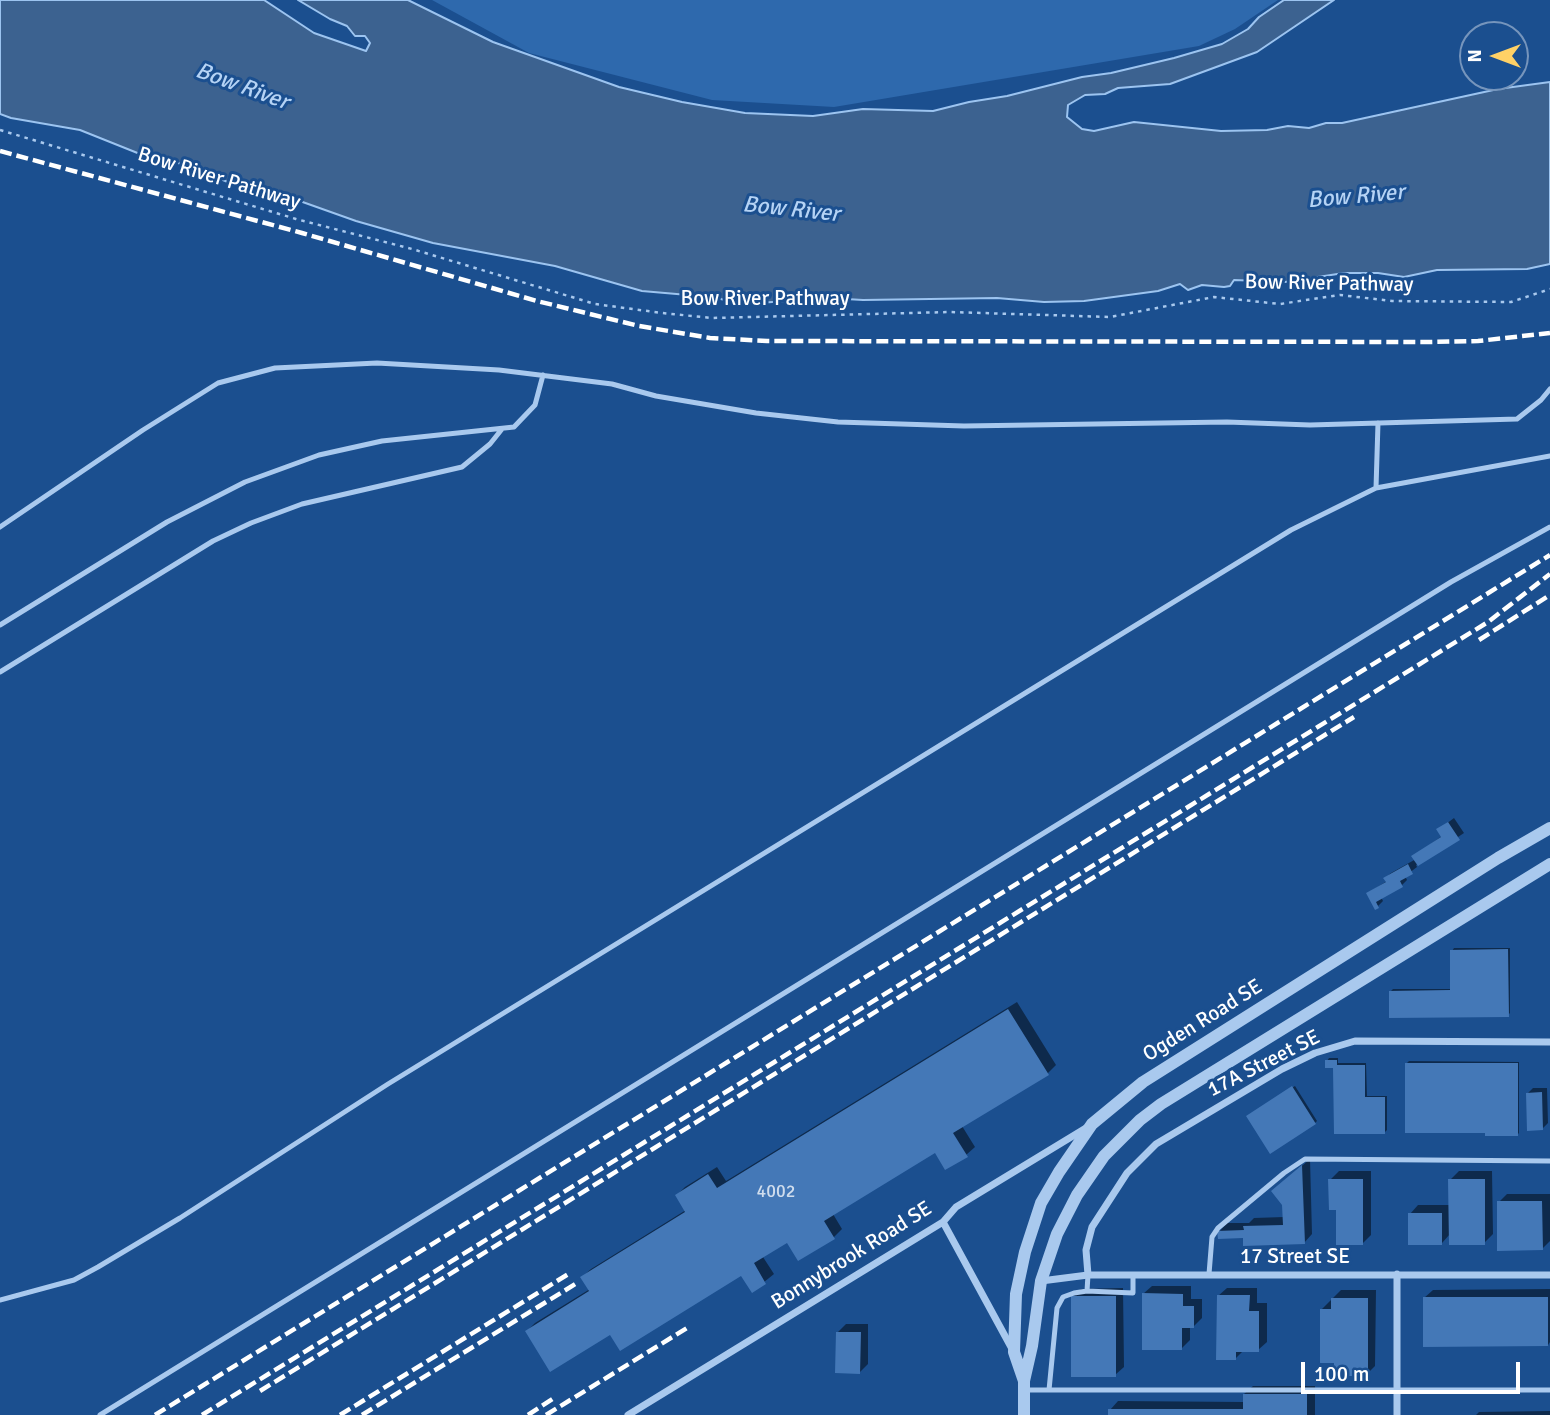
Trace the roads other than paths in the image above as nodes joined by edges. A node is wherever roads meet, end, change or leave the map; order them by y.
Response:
1 (543, 375) junction
2 (1550, 389) edge
3 (1378, 423) junction
4 (502, 429) junction
5 (1550, 456) edge
6 (1376, 488) junction
7 (0, 527) edge
8 (1550, 527) edge
9 (0, 625) edge
10 (0, 672) edge
11 (1550, 828) edge
12 (1550, 864) edge
13 (1550, 1042) edge
14 (1092, 1124) junction
15 (1550, 1161) edge
16 (943, 1222) junction
17 (1398, 1274) junction
18 (1088, 1275) junction
19 (1133, 1275) junction
20 (1209, 1275) junction
21 (1550, 1275) edge
22 (1041, 1281) junction
23 (1087, 1292) junction
24 (0, 1300) edge
25 (1014, 1352) junction
26 (1024, 1385) junction
27 (1049, 1390) junction
28 (1398, 1390) junction
29 (1550, 1390) edge
30 (100, 1415) edge
31 (628, 1415) edge
32 (1024, 1415) edge
33 (1398, 1415) edge

1 - 3 lane
1 - 4 lane
1 - 7 lane
2 - 3 lane
3 - 6 lane
4 - 9 lane
4 - 10 lane
5 - 6 lane
6 - 24 lane
8 - 30 lane
11 - 14 street, Ogden Road SE
12 - 22 street, Ogden Road SE
13 - 18 street, 17A Street SE
14 - 16 street, Bonnybrook Road SE
14 - 25 street, Ogden Road SE
15 - 20 lane
16 - 25 street, Ogden Road SE
16 - 31 street, Bonnybrook Road SE
17 - 20 street, 17 Street SE
17 - 21 street, 17 Street SE
17 - 28 street
18 - 19 street, 17 Street SE
18 - 22 street, 17 Street SE
18 - 23 lane
19 - 20 street, 17 Street SE
19 - 23 lane
22 - 26 street, Ogden Road SE
23 - 27 lane
25 - 26 street, Ogden Road SE
26 - 27 lane
26 - 32 street, Ogden Road SE
27 - 28 lane
28 - 29 lane
28 - 33 street

